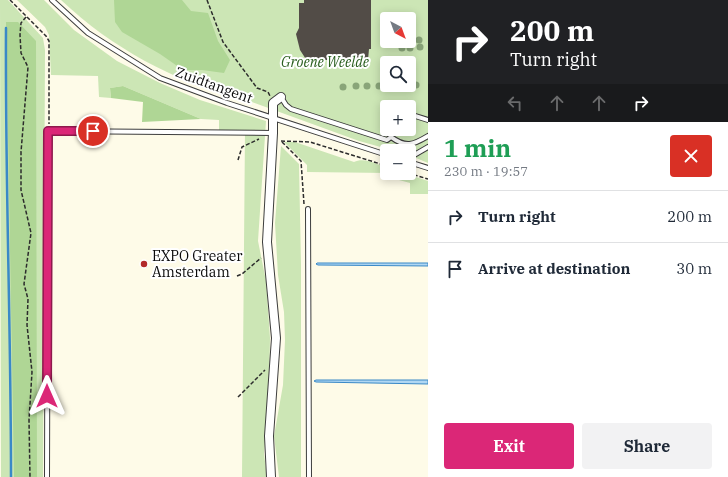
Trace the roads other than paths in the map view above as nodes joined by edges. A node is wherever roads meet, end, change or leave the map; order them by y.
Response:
1 (52, 0) edge
2 (281, 97) joint
3 (416, 116) edge
4 (273, 118) junction
5 (428, 120) edge
6 (428, 136) edge
7 (273, 137) junction
8 (391, 137) joint
9 (428, 147) edge
10 (380, 153) edge
11 (416, 154) edge
12 (416, 164) edge
13 (428, 168) edge
14 (308, 209) dead end
15 (47, 477) edge
16 (271, 477) edge
17 (309, 477) edge

1 - 4 lane, Zuidtangent
2 - 4 street
2 - 8 lane
3 - 5 lane
4 - 7 street
4 - 10 lane, Zuidtangent
6 - 8 lane
7 - 15 lane
7 - 16 street
9 - 11 lane
12 - 13 lane
14 - 17 lane

